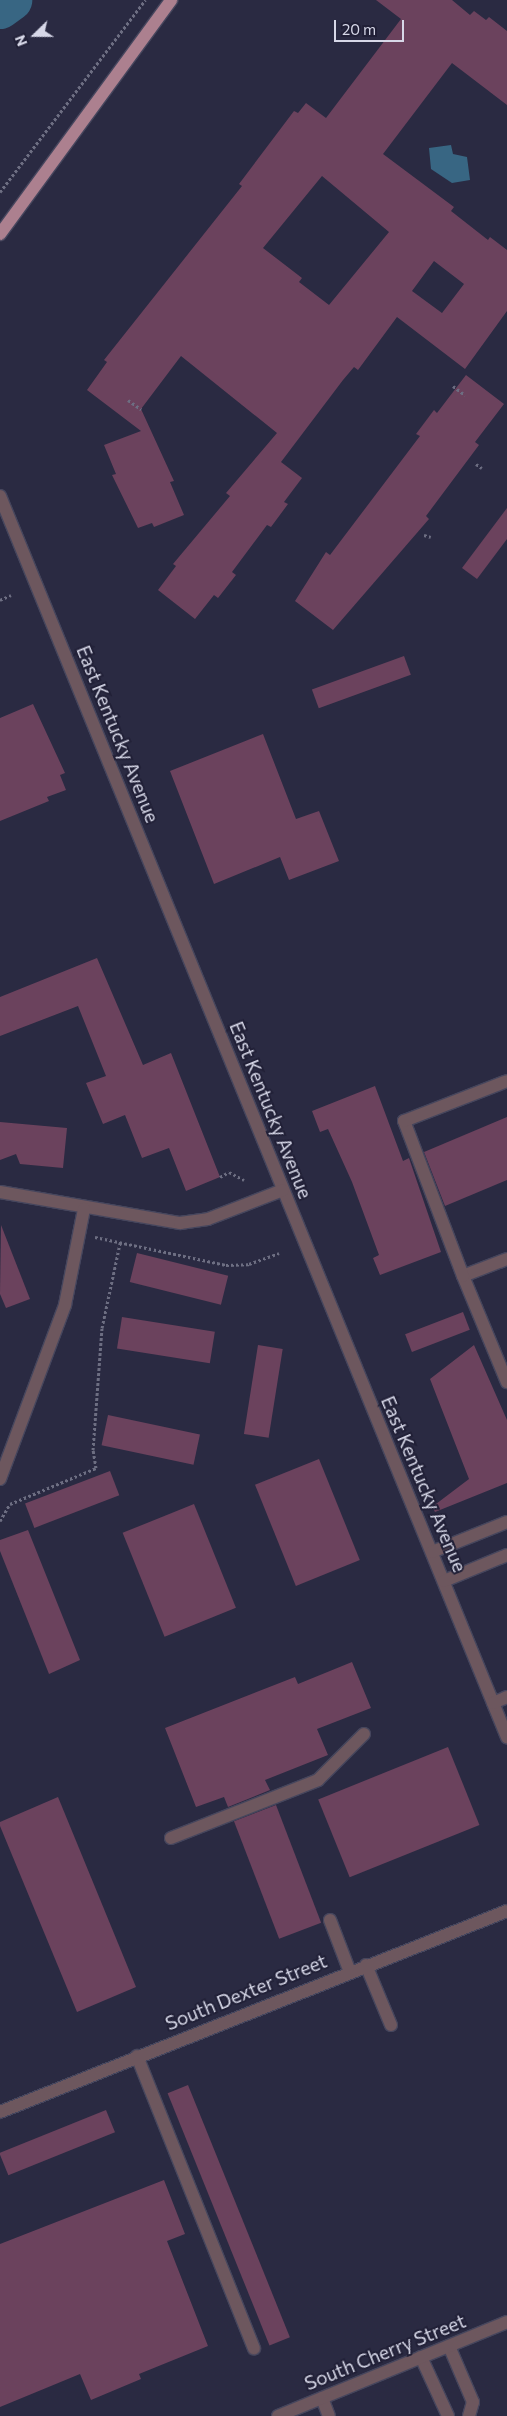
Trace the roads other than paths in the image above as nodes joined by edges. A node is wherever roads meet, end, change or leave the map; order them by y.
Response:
1 (172, 0) edge
2 (0, 234) edge
3 (0, 496) edge
4 (507, 1080) edge
5 (283, 1190) junction
6 (0, 1192) edge
7 (84, 1209) junction
8 (507, 1259) edge
9 (463, 1276) junction
10 (507, 1382) edge
11 (0, 1479) edge
12 (507, 1522) edge
13 (432, 1552) junction
14 (507, 1555) edge
15 (444, 1581) junction
16 (507, 1697) edge
17 (493, 1703) junction
18 (364, 1734) dead end
19 (507, 1737) edge
20 (171, 1838) dead end
21 (507, 1911) edge
22 (330, 1920) dead end
23 (366, 1965) junction
24 (350, 1972) junction
25 (391, 2025) dead end
26 (136, 2056) junction
27 (0, 2112) edge
28 (507, 2322) edge
29 (449, 2346) junction
30 (254, 2348) dead end
31 (421, 2357) junction
32 (322, 2398) junction
33 (278, 2416) edge
34 (329, 2416) edge
35 (448, 2416) edge
36 (469, 2416) edge

1 - 2 main road
3 - 5 street, East Kentucky Avenue
4 - 9 street
5 - 7 street
5 - 13 street, East Kentucky Avenue
6 - 7 street
7 - 11 street
8 - 9 street
9 - 10 street
12 - 13 street
13 - 15 street, East Kentucky Avenue
14 - 15 street
15 - 17 street, East Kentucky Avenue
16 - 17 street
17 - 19 street, East Kentucky Avenue
18 - 20 street
21 - 23 street, South Dexter Street
22 - 24 street
23 - 24 street, South Dexter Street
23 - 25 street
24 - 26 street, South Dexter Street
26 - 27 street, South Dexter Street
26 - 30 street
28 - 29 street, South Cherry Street
29 - 31 street, South Cherry Street
29 - 36 street
31 - 32 street, South Cherry Street
31 - 35 street
32 - 33 street, South Cherry Street
32 - 34 street

